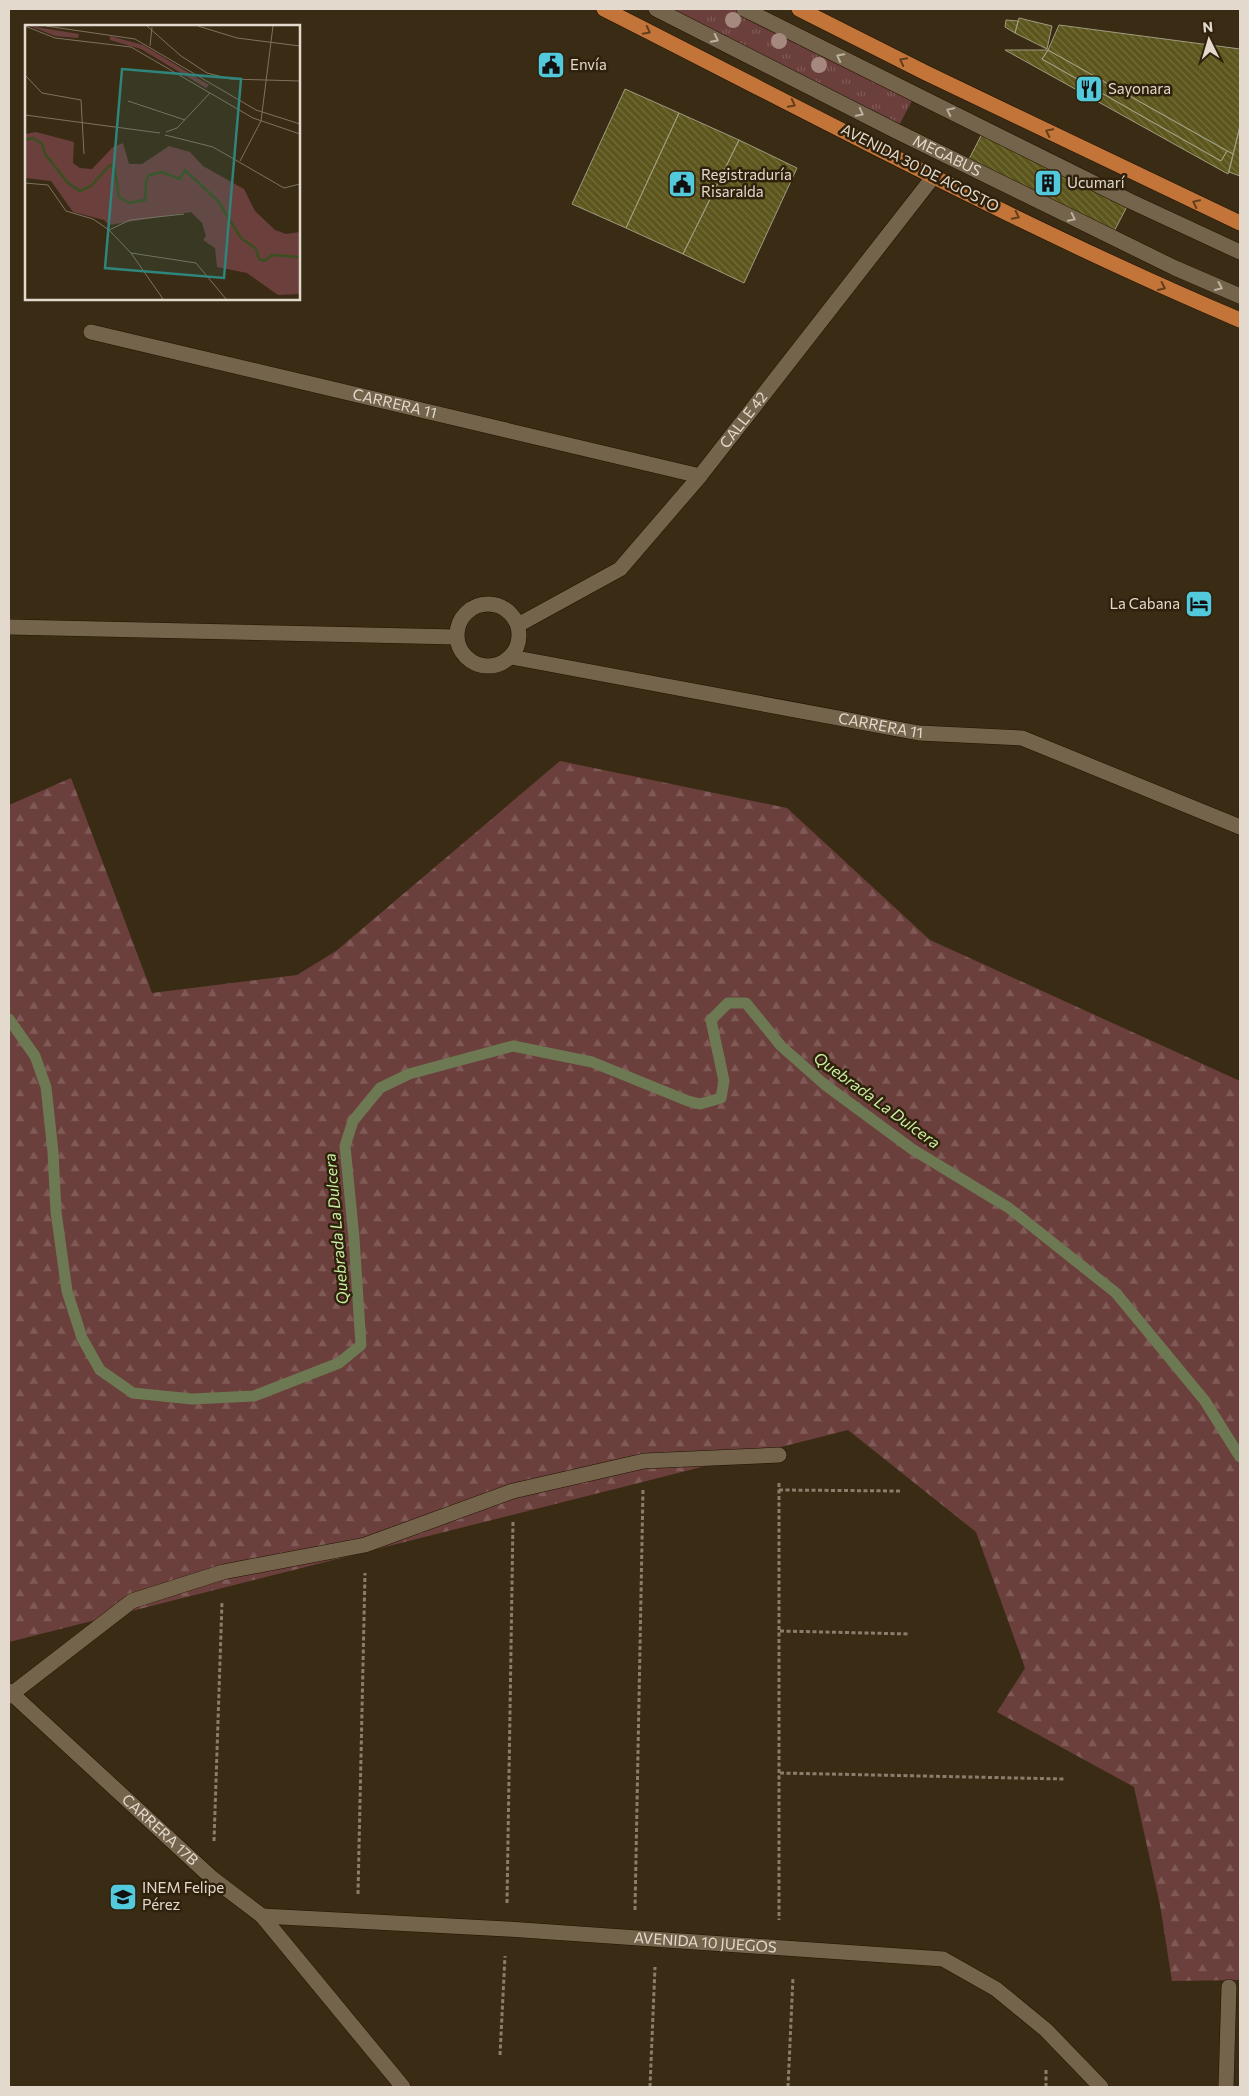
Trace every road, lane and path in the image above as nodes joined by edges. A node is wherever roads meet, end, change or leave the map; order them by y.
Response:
1 (604, 9) edge
2 (656, 9) edge
3 (744, 9) edge
4 (799, 9) edge
5 (934, 176) junction
6 (1240, 223) edge
7 (1240, 252) edge
8 (1240, 296) edge
9 (1240, 320) edge
10 (91, 332) dead end
11 (700, 476) junction
12 (518, 625) junction
13 (9, 627) edge
14 (456, 637) junction
15 (511, 657) junction
16 (1240, 827) edge
17 (779, 1455) joint
18 (644, 1461) junction
19 (778, 1490) junction
20 (513, 1491) junction
21 (902, 1491) dead end
22 (365, 1544) junction
23 (223, 1572) junction
24 (780, 1631) junction
25 (910, 1634) dead end
26 (10, 1693) edge
27 (780, 1774) junction
28 (1064, 1779) dead end
29 (212, 1878) junction
30 (262, 1916) junction
31 (358, 1922) junction
32 (507, 1929) junction
33 (634, 1938) junction
34 (656, 1941) junction
35 (779, 1948) junction
36 (794, 1949) junction
37 (1228, 1987) dead end
38 (500, 2055) dead end
39 (403, 2087) edge
40 (650, 2087) edge
41 (788, 2087) edge
42 (1101, 2087) edge
43 (1226, 2087) edge

1 -> 5 main road, AVENIDA 30 DE AGOSTO
2 -> 8 street, MEGABUS
7 -> 3 street
6 -> 4 main road
5 -> 9 main road, AVENIDA 30 DE AGOSTO
5 - 11 street, CALLE 42
10 - 11 street, CARRERA 11
11 - 12 street, CALLE 42
12 - 14 street
12 - 15 street
13 - 14 street
14 - 15 street
15 - 16 street, CARRERA 11
17 - 18 street
17 - 19 path
18 - 20 street
18 - 33 path
19 - 21 path
19 - 24 path
20 - 22 street
20 - 32 path
22 - 23 street
22 - 31 path
23 - 26 street
23 - 29 path
24 - 25 path
24 - 27 path
26 - 29 street, CARRERA 17B
27 - 28 path
27 - 35 path
29 - 30 street, CARRERA 17B
30 - 31 street, AVENIDA 10 JUEGOS
30 - 39 street, CARRERA 17B
31 - 32 street, AVENIDA 10 JUEGOS
32 - 33 street, AVENIDA 10 JUEGOS
32 - 38 path
33 - 34 street, AVENIDA 10 JUEGOS
34 - 35 street, AVENIDA 10 JUEGOS
34 - 40 path
35 - 36 street, AVENIDA 10 JUEGOS
36 - 41 path
36 - 42 street, AVENIDA 10 JUEGOS
37 - 43 street

